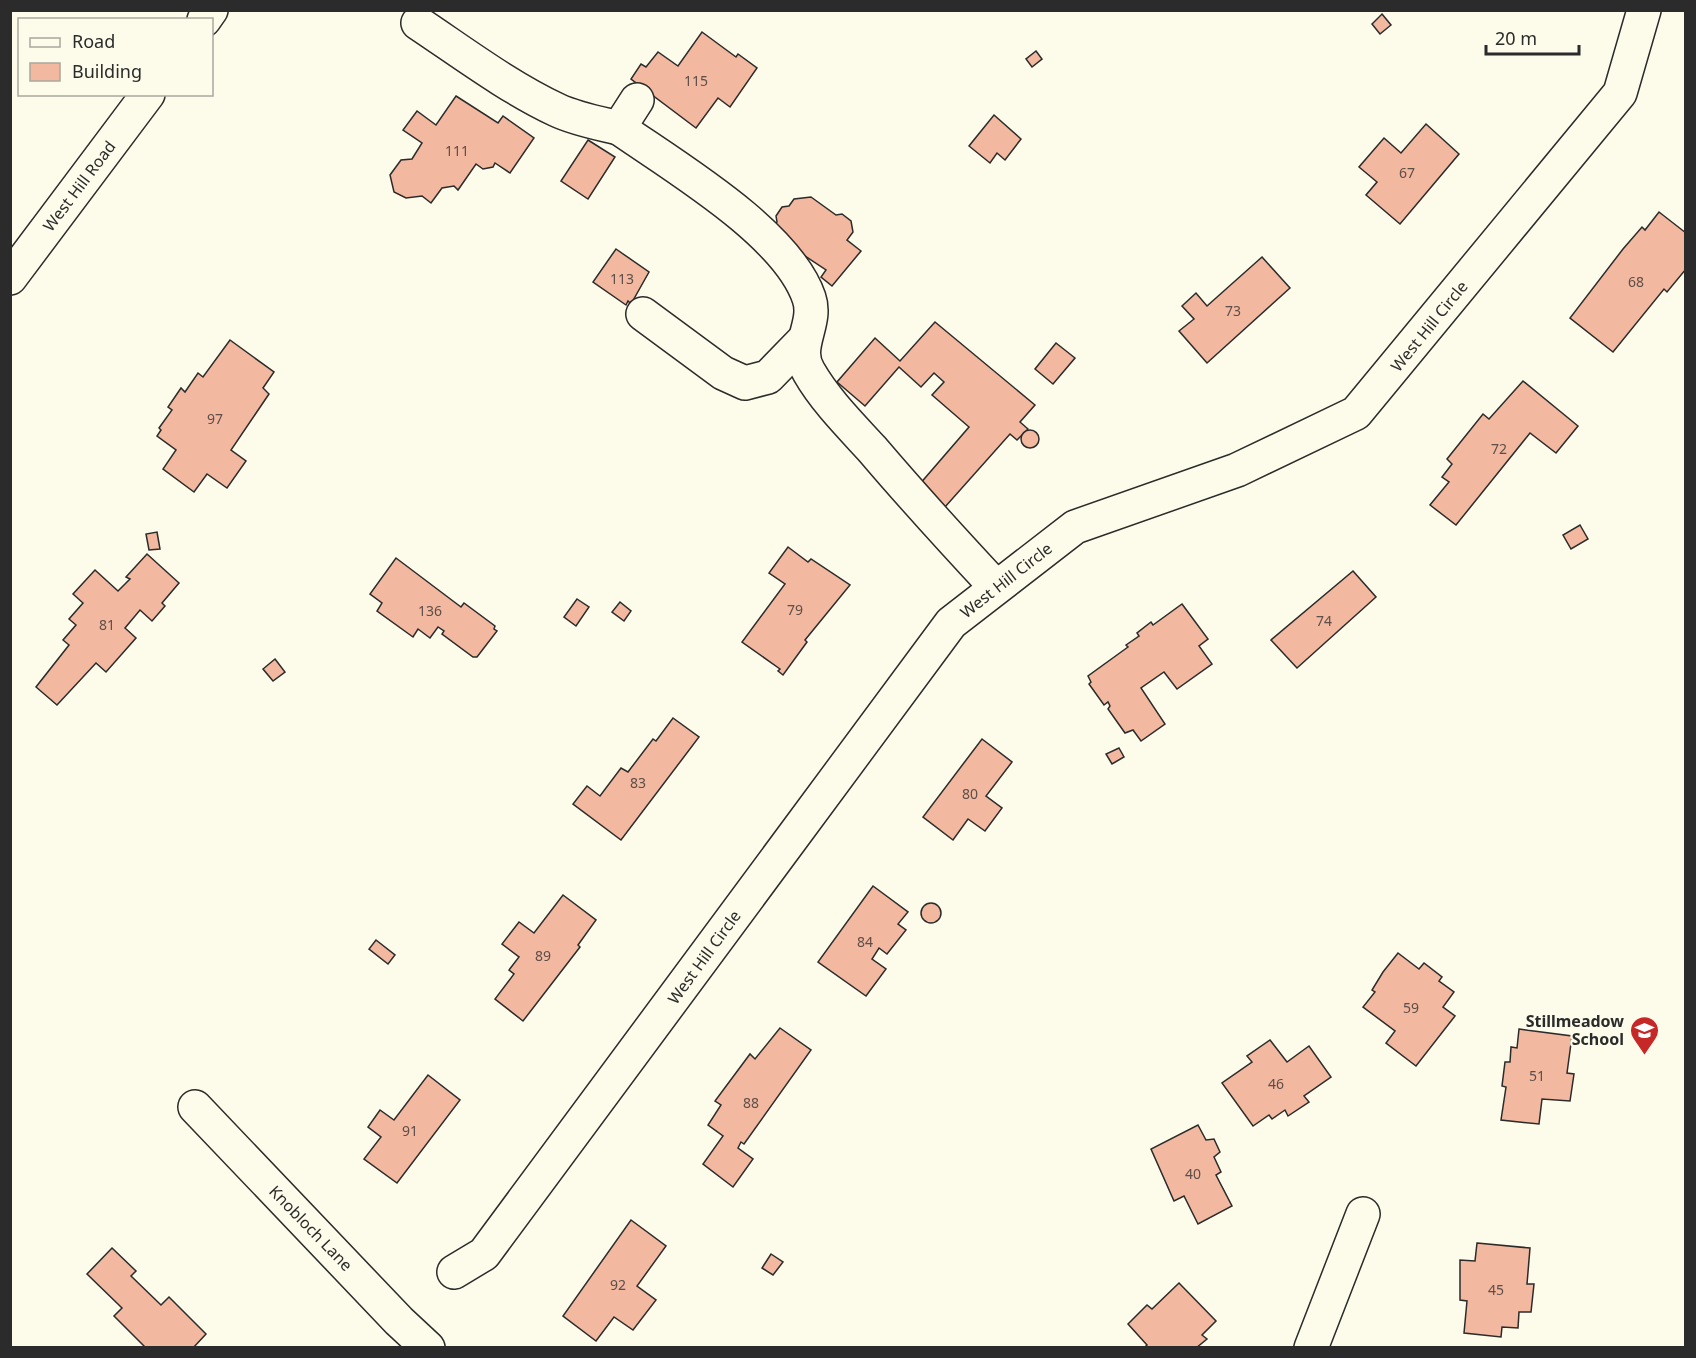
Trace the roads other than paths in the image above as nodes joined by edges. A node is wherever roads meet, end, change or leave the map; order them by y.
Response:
1 (1644, 10) edge
2 (418, 23) dead end
3 (146, 96) edge
4 (638, 100) dead end
5 (619, 128) junction
6 (10, 278) edge
7 (643, 314) dead end
8 (802, 342) junction
9 (996, 587) junction
10 (195, 1107) dead end
11 (1363, 1214) dead end
12 (454, 1272) dead end
13 (428, 1347) edge
14 (1311, 1347) edge

1 - 9 street, West Hill Circle
2 - 5 street
3 - 6 street, West Hill Road
4 - 5 street
5 - 8 street
7 - 8 street
8 - 9 street
9 - 12 street, West Hill Circle
10 - 13 street, Knobloch Lane
11 - 14 street

